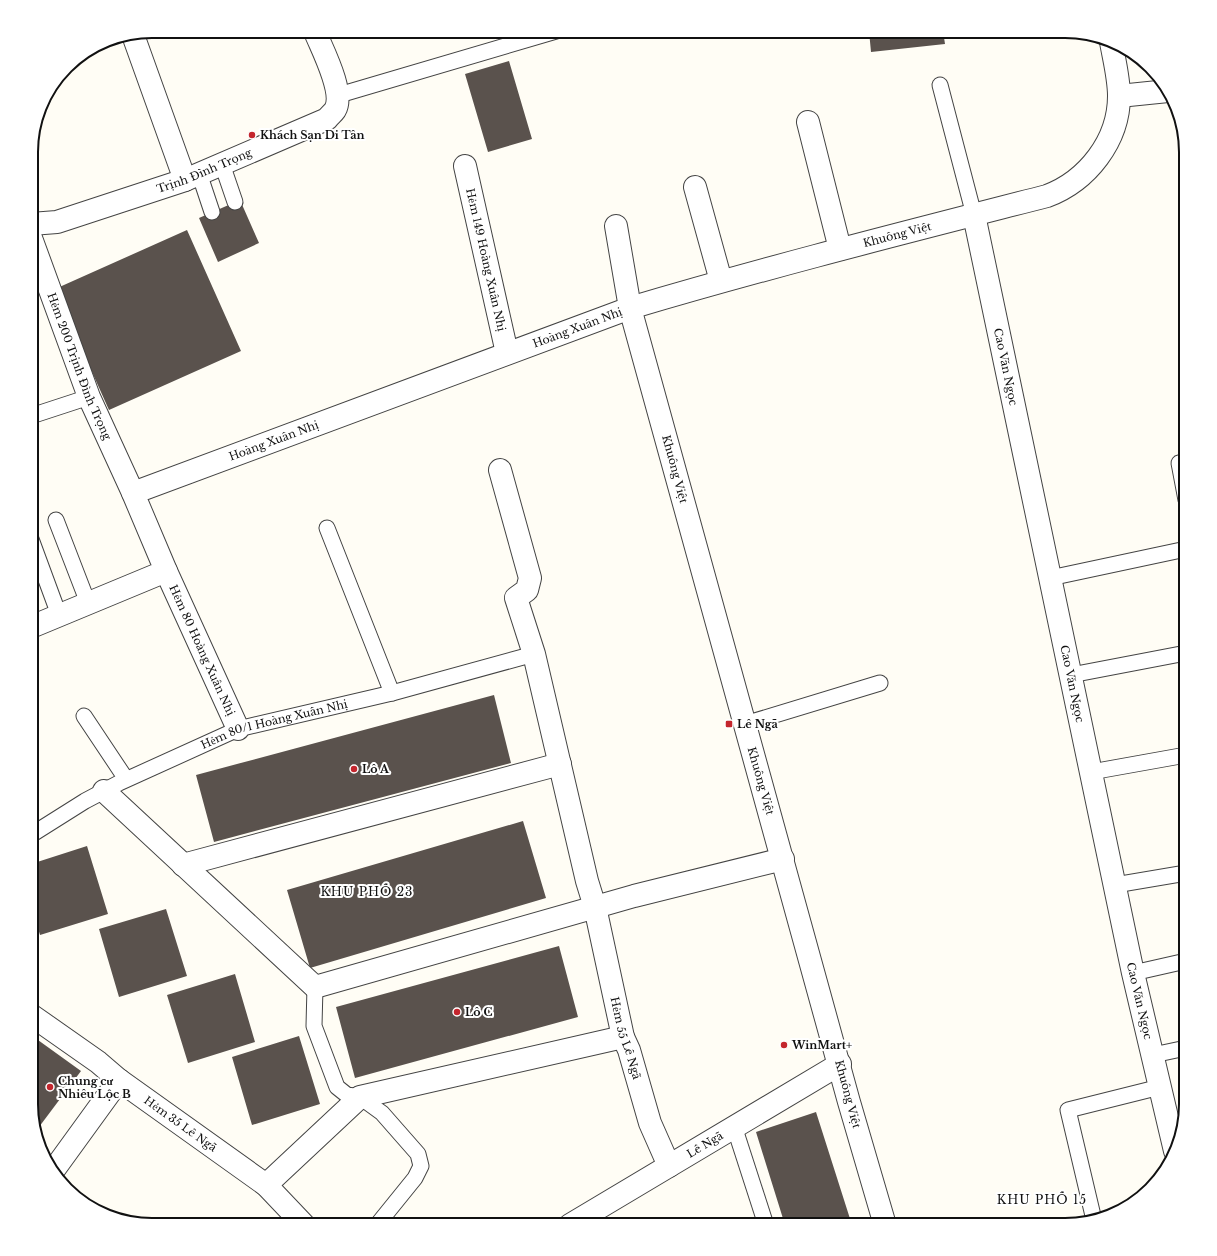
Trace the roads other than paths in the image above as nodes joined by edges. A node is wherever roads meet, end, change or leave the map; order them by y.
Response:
1 (318, 38) edge
2 (532, 38) edge
3 (135, 39) edge
4 (1112, 48) edge
5 (940, 85) dead end
6 (1161, 92) edge
7 (339, 95) junction
8 (1119, 96) junction
9 (808, 122) dead end
10 (222, 164) junction
11 (465, 166) dead end
12 (192, 177) junction
13 (695, 187) dead end
14 (235, 202) dead end
15 (212, 212) dead end
16 (974, 215) junction
17 (38, 223) edge
18 (616, 226) dead end
19 (840, 249) junction
20 (38, 258) edge
21 (721, 281) junction
22 (630, 308) junction
23 (506, 353) junction
24 (89, 397) junction
25 (38, 414) edge
26 (500, 470) dead end
27 (134, 493) junction
28 (56, 520) dead end
29 (327, 528) dead end
30 (1179, 550) edge
31 (38, 567) edge
32 (166, 571) junction
33 (1050, 578) junction
34 (88, 603) junction
35 (59, 615) junction
36 (38, 624) edge
37 (534, 654) junction
38 (1179, 654) edge
39 (1071, 675) junction
40 (880, 683) dead end
41 (392, 693) junction
42 (84, 716) dead end
43 (745, 724) junction
44 (238, 729) junction
45 (1179, 756) edge
46 (560, 764) junction
47 (1091, 772) junction
48 (126, 780) junction
49 (104, 791) junction
50 (38, 831) edge
51 (783, 859) junction
52 (183, 865) junction
53 (1179, 874) edge
54 (1115, 885) junction
55 (595, 907) junction
56 (1179, 963) edge
57 (1133, 973) junction
58 (315, 987) junction
59 (38, 1020) edge
60 (623, 1037) junction
61 (1179, 1049) edge
62 (1153, 1055) junction
63 (840, 1064) junction
64 (119, 1080) junction
65 (1160, 1087) junction
66 (360, 1097) junction
67 (734, 1126) junction
68 (1173, 1141) edge
69 (57, 1166) edge
70 (669, 1166) junction
71 (266, 1185) junction
72 (1093, 1214) edge
73 (297, 1218) edge
74 (383, 1218) edge
75 (582, 1218) edge
76 (764, 1218) edge
77 (883, 1218) edge

1 - 7 street
2 - 7 lane
3 - 12 street
4 - 8 street, Khuông Việt
5 - 16 lane
6 - 8 street
7 - 10 street, Trịnh Đình Trọng
8 - 16 street, Khuông Việt
9 - 19 street
10 - 12 street, Trịnh Đình Trọng
10 - 14 lane
11 - 23 street, Hẻm 149 Hoàng Xuân Nhị
12 - 15 lane
12 - 17 street, Trịnh Đình Trọng
13 - 21 street
16 - 19 street, Khuông Việt
16 - 33 street, Cao Văn Ngọc
18 - 22 street
19 - 21 street, Khuông Việt
20 - 24 street, Hẻm 200 Trịnh Đình Trọng
21 - 22 street, Khuông Việt
22 - 23 street, Hoàng Xuân Nhị
22 - 43 street, Khuông Việt
23 - 27 street, Hoàng Xuân Nhị
24 - 25 lane
24 - 27 street, Hẻm 200 Trịnh Đình Trọng
26 - 37 street, Hẻm 55 Lê Ngã
27 - 32 street
28 - 34 lane
29 - 41 lane
30 - 33 lane
31 - 35 lane
32 - 34 street
32 - 44 street, Hẻm 80 Hoàng Xuân Nhị
33 - 39 street, Cao Văn Ngọc
34 - 35 street
35 - 36 street
37 - 41 lane, Hẻm 80/1 Hoàng Xuân Nhị
37 - 46 street, Hẻm 55 Lê Ngã
38 - 39 lane
39 - 47 street, Cao Văn Ngọc
40 - 43 lane
41 - 44 lane, Hẻm 80/1 Hoàng Xuân Nhị
42 - 48 lane
43 - 51 street, Khuông Việt
44 - 48 lane, Hẻm 80/1 Hoàng Xuân Nhị
45 - 47 lane
46 - 52 street
46 - 55 street, Hẻm 55 Lê Ngã
47 - 54 street, Cao Văn Ngọc
48 - 49 lane, Hẻm 80/1 Hoàng Xuân Nhị
49 - 50 lane, Hẻm 80/1 Hoàng Xuân Nhị
49 - 52 street
51 - 55 street
51 - 63 street, Khuông Việt
52 - 58 street
53 - 54 lane
54 - 57 street, Cao Văn Ngọc
55 - 58 street
55 - 60 street, Hẻm 55 Lê Ngã
56 - 57 lane
57 - 62 street, Cao Văn Ngọc
58 - 66 lane
59 - 64 street, Hẻm 35 Lê Ngã
60 - 66 street
60 - 70 street, Hẻm 55 Lê Ngã
61 - 62 lane
62 - 65 street, Cao Văn Ngọc
63 - 67 street, Lê Ngã
63 - 77 street, Khuông Việt
64 - 69 street
64 - 71 street, Hẻm 35 Lê Ngã
65 - 68 street, Cao Văn Ngọc
65 - 72 lane
66 - 71 street
66 - 74 lane
67 - 70 street, Lê Ngã
67 - 76 lane
70 - 75 street, Lê Ngã
71 - 73 street, Hẻm 35 Lê Ngã

